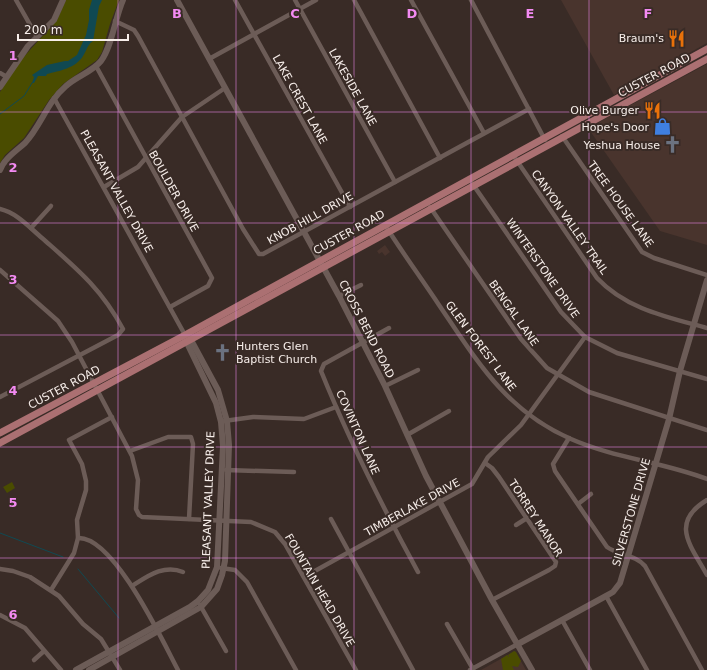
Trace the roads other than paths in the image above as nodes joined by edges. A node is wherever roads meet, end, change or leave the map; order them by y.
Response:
1 (16, 0) edge
2 (63, 0) edge
3 (123, 0) edge
4 (177, 0) edge
5 (235, 0) edge
6 (295, 0) edge
7 (316, 0) edge
8 (354, 0) edge
9 (411, 0) edge
10 (470, 0) edge
11 (300, 9) junction
12 (114, 22) junction
13 (254, 34) junction
14 (37, 37) junction
15 (707, 49) edge
16 (209, 59) junction
17 (707, 59) edge
18 (96, 66) junction
19 (0, 73) edge
20 (7, 77) junction
21 (0, 87) edge
22 (225, 88) junction
23 (54, 98) junction
24 (529, 109) junction
25 (182, 117) junction
26 (558, 130) junction
27 (484, 133) junction
28 (544, 137) junction
29 (562, 137) junction
30 (548, 145) junction
31 (513, 155) junction
32 (440, 158) junction
33 (146, 159) junction
34 (517, 162) junction
35 (0, 170) edge
36 (469, 178) junction
37 (395, 182) junction
38 (474, 186) junction
39 (104, 187) junction
40 (427, 202) junction
41 (51, 206) dead end
42 (350, 207) junction
43 (0, 209) edge
44 (432, 209) junction
45 (385, 225) junction
46 (31, 228) junction
47 (304, 232) junction
48 (389, 232) junction
49 (320, 261) junction
50 (324, 268) junction
51 (0, 270) edge
52 (707, 275) edge
53 (707, 280) edge
54 (361, 285) dead end
55 (339, 296) junction
56 (170, 307) junction
57 (694, 325) junction
58 (389, 328) dead end
59 (707, 328) edge
60 (184, 335) junction
61 (585, 337) junction
62 (188, 341) junction
63 (364, 343) junction
64 (79, 355) junction
65 (418, 370) dead end
66 (680, 371) junction
67 (557, 375) junction
68 (707, 379) edge
69 (94, 382) junction
70 (385, 386) junction
71 (98, 390) junction
72 (0, 397) edge
73 (336, 407) junction
74 (449, 411) dead end
75 (529, 415) junction
76 (112, 417) junction
77 (669, 419) junction
78 (224, 421) junction
79 (707, 430) edge
80 (0, 433) edge
81 (407, 435) junction
82 (570, 438) junction
83 (0, 443) edge
84 (130, 451) junction
85 (485, 463) junction
86 (655, 464) junction
87 (225, 470) junction
88 (294, 472) dead end
89 (707, 479) edge
90 (592, 494) dead end
91 (707, 500) edge
92 (441, 502) junction
93 (578, 504) junction
94 (526, 518) junction
95 (189, 519) junction
96 (331, 519) dead end
97 (223, 521) junction
98 (516, 525) dead end
99 (393, 527) junction
100 (78, 538) junction
101 (350, 552) junction
102 (627, 557) junction
103 (221, 568) junction
104 (0, 569) edge
105 (183, 572) dead end
106 (418, 572) dead end
107 (707, 575) edge
108 (304, 577) junction
109 (132, 586) junction
110 (50, 590) junction
111 (606, 596) junction
112 (492, 600) junction
113 (200, 604) junction
114 (0, 615) edge
115 (562, 620) junction
116 (447, 624) dead end
117 (156, 629) junction
118 (518, 644) junction
119 (44, 651) junction
120 (226, 651) dead end
121 (111, 654) junction
122 (34, 660) dead end
123 (471, 669) edge
124 (61, 670) edge
125 (76, 670) edge
126 (89, 670) edge
127 (120, 670) edge
128 (178, 670) edge
129 (296, 670) edge
130 (356, 670) edge
131 (413, 670) edge
132 (532, 670) edge
133 (590, 670) edge
134 (647, 670) edge
135 (702, 670) edge

1 - 14 street
2 - 14 street
3 - 12 street
4 - 16 street, CROSS BEND ROAD
5 - 13 street, LAKE CREST LANE
6 - 11 street, LAKESIDE LANE
7 - 11 street
8 - 32 street
9 - 27 street
10 - 24 street
11 - 13 street
11 - 37 street, LAKESIDE LANE
12 - 18 street
12 - 25 street, KNOB HILL DRIVE
13 - 16 street
13 - 42 street, LAKE CREST LANE
14 - 20 street
15 - 26 main road, CUSTER ROAD
16 - 22 street, CROSS BEND ROAD
17 - 29 main road, CUSTER ROAD
18 - 23 street
18 - 33 street, BOULDER DRIVE
19 - 20 street
20 - 21 street
22 - 25 street
22 - 47 street, CROSS BEND ROAD
23 - 35 street
23 - 39 street, PLEASANT VALLEY DRIVE
24 - 27 street, KNOB HILL DRIVE
24 - 28 street
25 - 33 street
25 - 47 street, KNOB HILL DRIVE
26 - 28 main road, CUSTER ROAD
26 - 29 street, TREE HOUSE LANE
27 - 32 street, KNOB HILL DRIVE
28 - 30 street
28 - 31 main road, CUSTER ROAD
29 - 30 main road, CUSTER ROAD
29 - 52 street, TREE HOUSE LANE
30 - 34 main road, CUSTER ROAD
31 - 34 street, CANYON VALLEY TRAIL
31 - 36 main road, CUSTER ROAD
32 - 37 street, KNOB HILL DRIVE
33 - 39 street
33 - 56 street, BOULDER DRIVE
34 - 38 main road, CUSTER ROAD
34 - 57 street, CANYON VALLEY TRAIL
36 - 38 street, WINTERSTONE DRIVE
36 - 40 main road, CUSTER ROAD
37 - 42 street, KNOB HILL DRIVE
38 - 44 main road, CUSTER ROAD
38 - 61 street, WINTERSTONE DRIVE
39 - 56 street, PLEASANT VALLEY DRIVE
40 - 44 street, BENGAL LANE
40 - 45 main road, CUSTER ROAD
41 - 46 street
42 - 47 street, KNOB HILL DRIVE
43 - 46 street
44 - 48 main road, CUSTER ROAD
44 - 67 street, BENGAL LANE
45 - 48 street, GLEN FOREST LANE
45 - 49 main road, CUSTER ROAD
46 - 64 street
47 - 49 street, CROSS BEND ROAD
48 - 50 main road, CUSTER ROAD
48 - 75 street, GLEN FOREST LANE
49 - 50 street, CROSS BEND ROAD
49 - 60 main road, CUSTER ROAD
50 - 55 street, CROSS BEND ROAD
50 - 62 main road, CUSTER ROAD
51 - 64 street
53 - 57 street, SILVERSTONE DRIVE
54 - 55 street
55 - 63 street, CROSS BEND ROAD
56 - 60 street, PLEASANT VALLEY DRIVE
57 - 59 street, CANYON VALLEY TRAIL
57 - 66 street, SILVERSTONE DRIVE
58 - 63 street, COVINTON LANE
60 - 62 street, PLEASANT VALLEY DRIVE
60 - 69 main road, CUSTER ROAD
61 - 66 street, WINTERSTONE DRIVE
61 - 67 street, TIMBERLAKE DRIVE
62 - 71 main road, CUSTER ROAD
62 - 78 street, PLEASANT VALLEY DRIVE
63 - 70 street, CROSS BEND ROAD
63 - 73 street, COVINTON LANE
64 - 69 street
64 - 72 street
65 - 70 street
66 - 68 street, WINTERSTONE DRIVE
66 - 77 street, SILVERSTONE DRIVE
67 - 75 street, TIMBERLAKE DRIVE
67 - 77 street, BENGAL LANE
69 - 71 street
69 - 80 main road, CUSTER ROAD
70 - 81 street, CROSS BEND ROAD
71 - 76 street
71 - 83 main road, CUSTER ROAD
73 - 78 street
73 - 99 street, COVINTON LANE
74 - 81 street
75 - 82 street, GLEN FOREST LANE
75 - 85 street, TIMBERLAKE DRIVE
76 - 84 street
76 - 100 street
77 - 79 street, BENGAL LANE
77 - 86 street, SILVERSTONE DRIVE
78 - 87 street, PLEASANT VALLEY DRIVE
81 - 92 street, CROSS BEND ROAD
82 - 86 street, GLEN FOREST LANE
82 - 93 street
84 - 95 street, FOUNTAIN HEAD DRIVE
84 - 95 street
85 - 92 street, TIMBERLAKE DRIVE
85 - 94 street, TORREY MANOR
86 - 89 street, GLEN FOREST LANE
86 - 102 street, SILVERSTONE DRIVE
87 - 88 street
87 - 97 street, PLEASANT VALLEY DRIVE
90 - 93 street
91 - 107 street
92 - 99 street, TIMBERLAKE DRIVE
92 - 112 street, CROSS BEND ROAD
93 - 102 street
94 - 98 street
94 - 112 street, TORREY MANOR
95 - 97 street, FOUNTAIN HEAD DRIVE
96 - 101 street
97 - 103 street, PLEASANT VALLEY DRIVE
97 - 108 street, FOUNTAIN HEAD DRIVE
99 - 101 street, TIMBERLAKE DRIVE
99 - 106 street, COVINTON LANE
100 - 109 street
100 - 110 street
101 - 108 street, TIMBERLAKE DRIVE
101 - 131 street
102 - 111 street, SILVERSTONE DRIVE
102 - 135 street
103 - 113 street, PLEASANT VALLEY DRIVE
103 - 129 street
104 - 110 street
105 - 109 street
108 - 130 street, FOUNTAIN HEAD DRIVE
109 - 117 street
110 - 121 street
111 - 115 street, SILVERSTONE DRIVE
111 - 134 street
112 - 118 street, CROSS BEND ROAD
113 - 117 street, PLEASANT VALLEY DRIVE
113 - 120 street
114 - 119 street
115 - 118 street, SILVERSTONE DRIVE
115 - 133 street
116 - 123 street
117 - 121 street, PLEASANT VALLEY DRIVE
117 - 128 street
118 - 123 street, SILVERSTONE DRIVE
118 - 132 street, CROSS BEND ROAD
119 - 122 street
119 - 124 street
121 - 125 street, PLEASANT VALLEY DRIVE
121 - 126 street, PLEASANT VALLEY DRIVE
121 - 127 street

